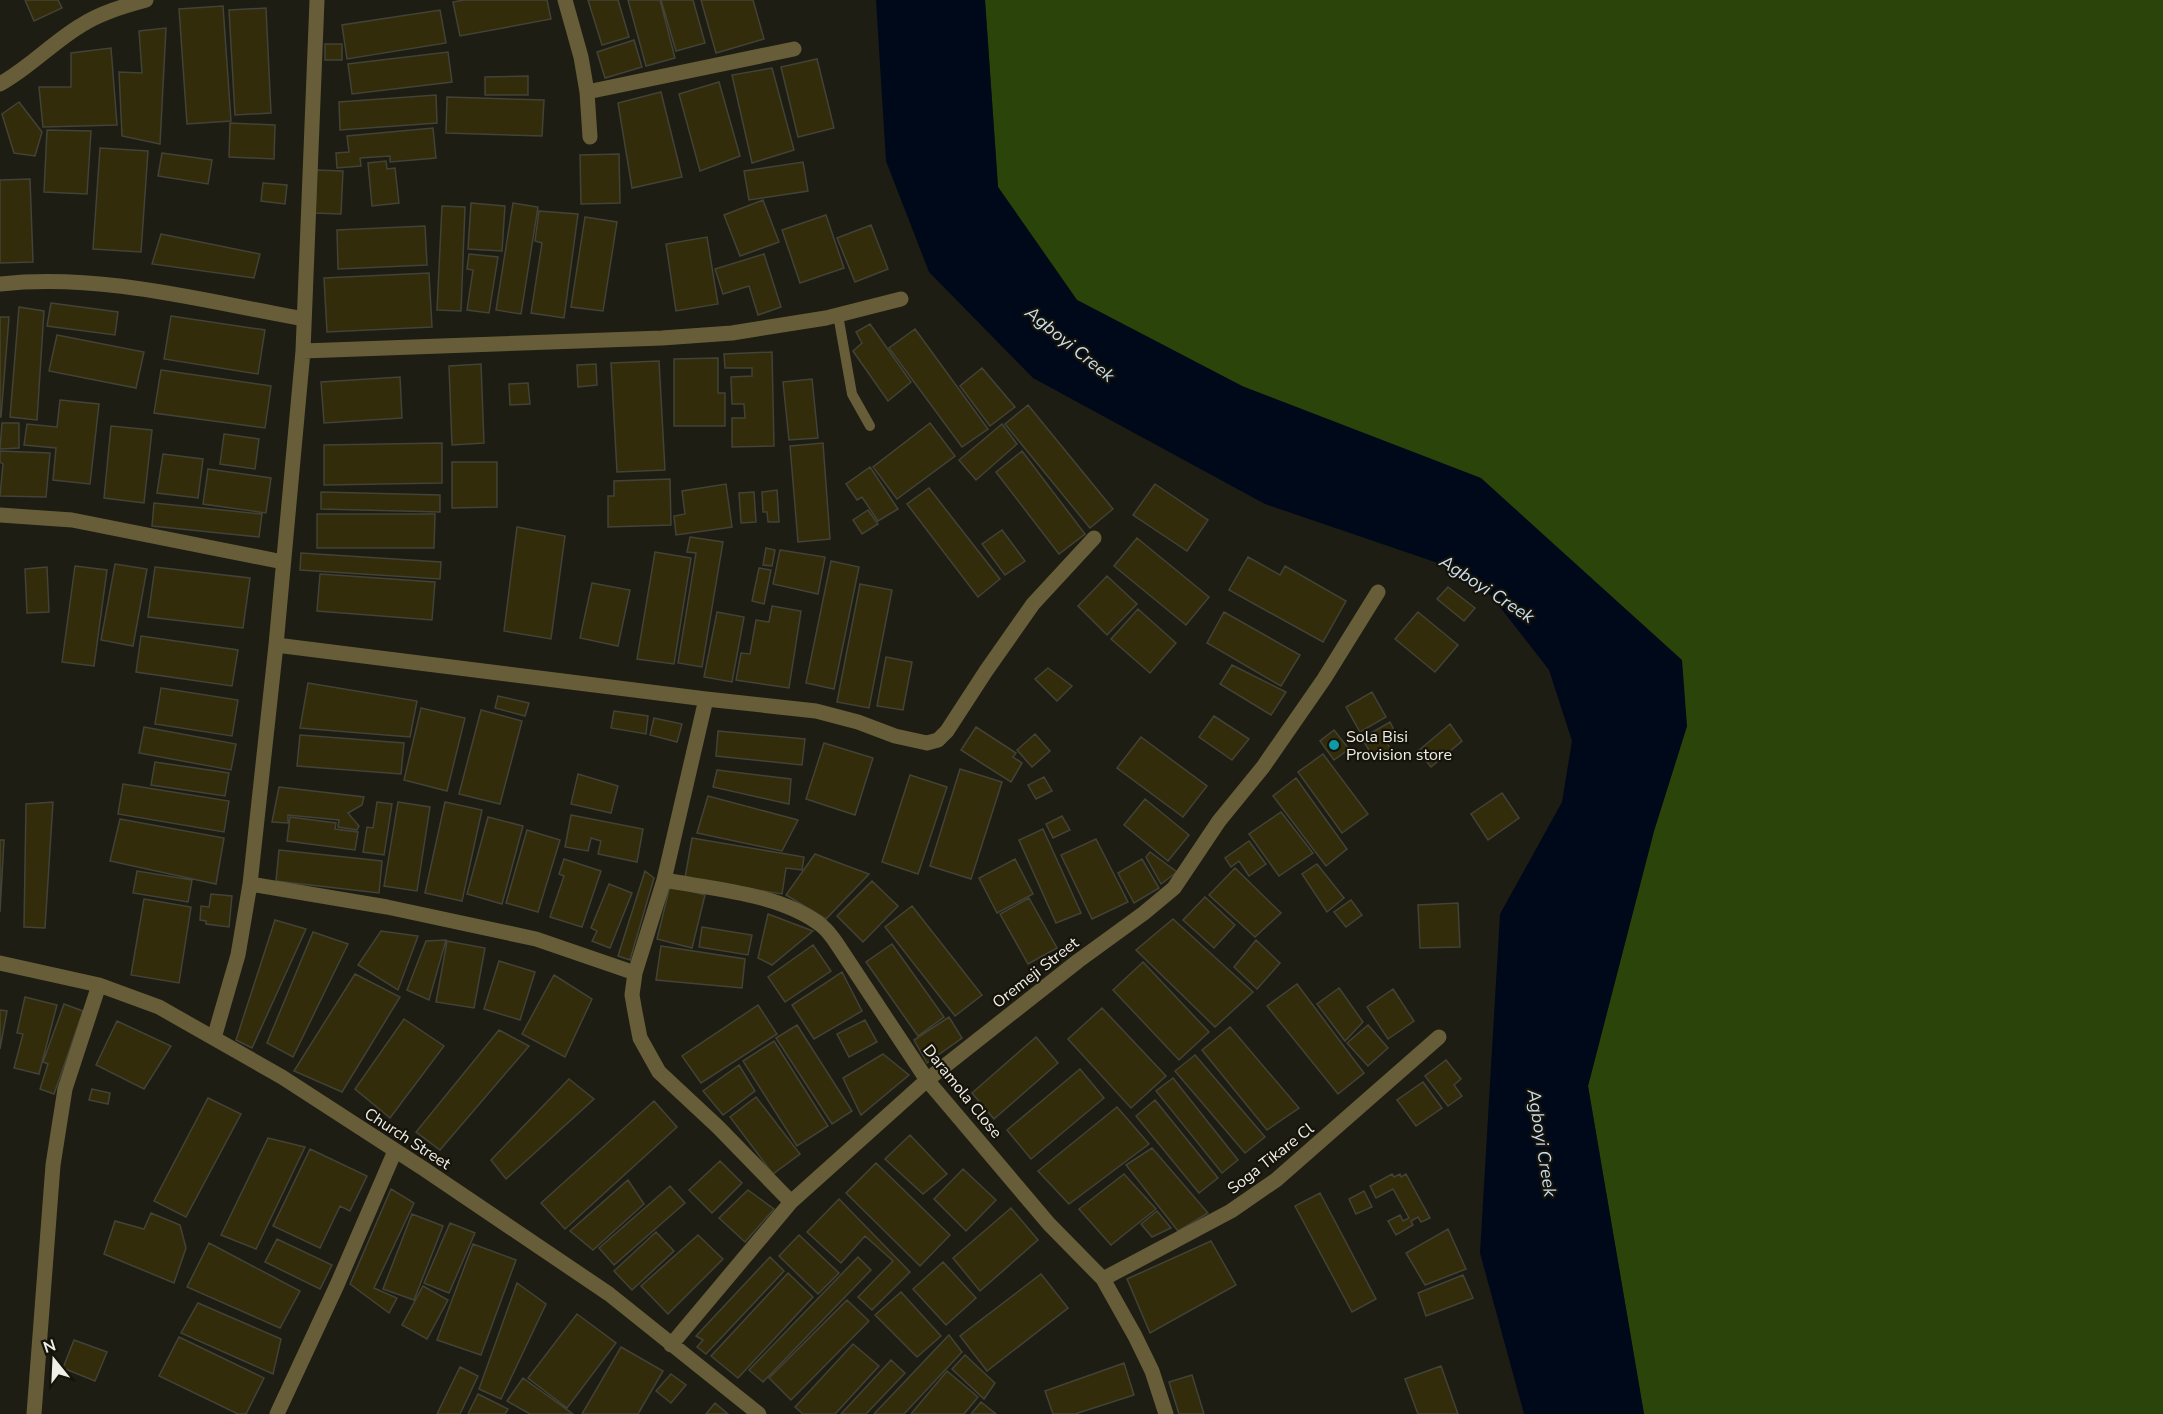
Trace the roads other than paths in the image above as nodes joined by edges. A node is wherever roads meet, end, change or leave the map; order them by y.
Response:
1 (146, 0) edge
2 (317, 0) edge
3 (565, 0) edge
4 (794, 49) dead end
5 (0, 84) edge
6 (587, 92) junction
7 (590, 136) dead end
8 (0, 284) edge
9 (901, 299) dead end
10 (838, 315) junction
11 (304, 319) junction
12 (303, 351) junction
13 (870, 426) dead end
14 (0, 515) edge
15 (1094, 537) dead end
16 (283, 562) junction
17 (1378, 592) dead end
18 (276, 645) junction
19 (706, 699) junction
20 (664, 880) junction
21 (250, 884) junction
22 (0, 963) edge
23 (635, 973) junction
24 (99, 985) junction
25 (1439, 1037) dead end
26 (214, 1038) junction
27 (927, 1080) junction
28 (395, 1151) junction
29 (791, 1202) junction
30 (1103, 1279) junction
31 (671, 1346) junction
32 (34, 1414) edge
33 (277, 1414) edge
34 (759, 1414) edge
35 (1166, 1414) edge

1 - 5 street
2 - 11 street
3 - 6 street
4 - 6 street
6 - 7 street
8 - 11 street
9 - 10 street
10 - 12 street
10 - 13 lane
11 - 12 street
12 - 16 street
14 - 16 street
15 - 19 street
16 - 18 street
17 - 27 street, Oremeji Street
18 - 19 street
18 - 21 street
19 - 20 street
20 - 23 street
20 - 27 street, Daramola Close
21 - 23 street
21 - 26 street
22 - 24 street, Church Street
23 - 29 street
24 - 26 street, Church Street
24 - 32 street
25 - 30 street, Soga Tikare Cl
26 - 28 street, Church Street
27 - 29 street, Oremeji Street
27 - 30 street, Daramola Close
28 - 31 street, Church Street
28 - 33 street
29 - 31 street, Oremeji Street
30 - 35 street, Daramola Close
31 - 34 street, Church Street

